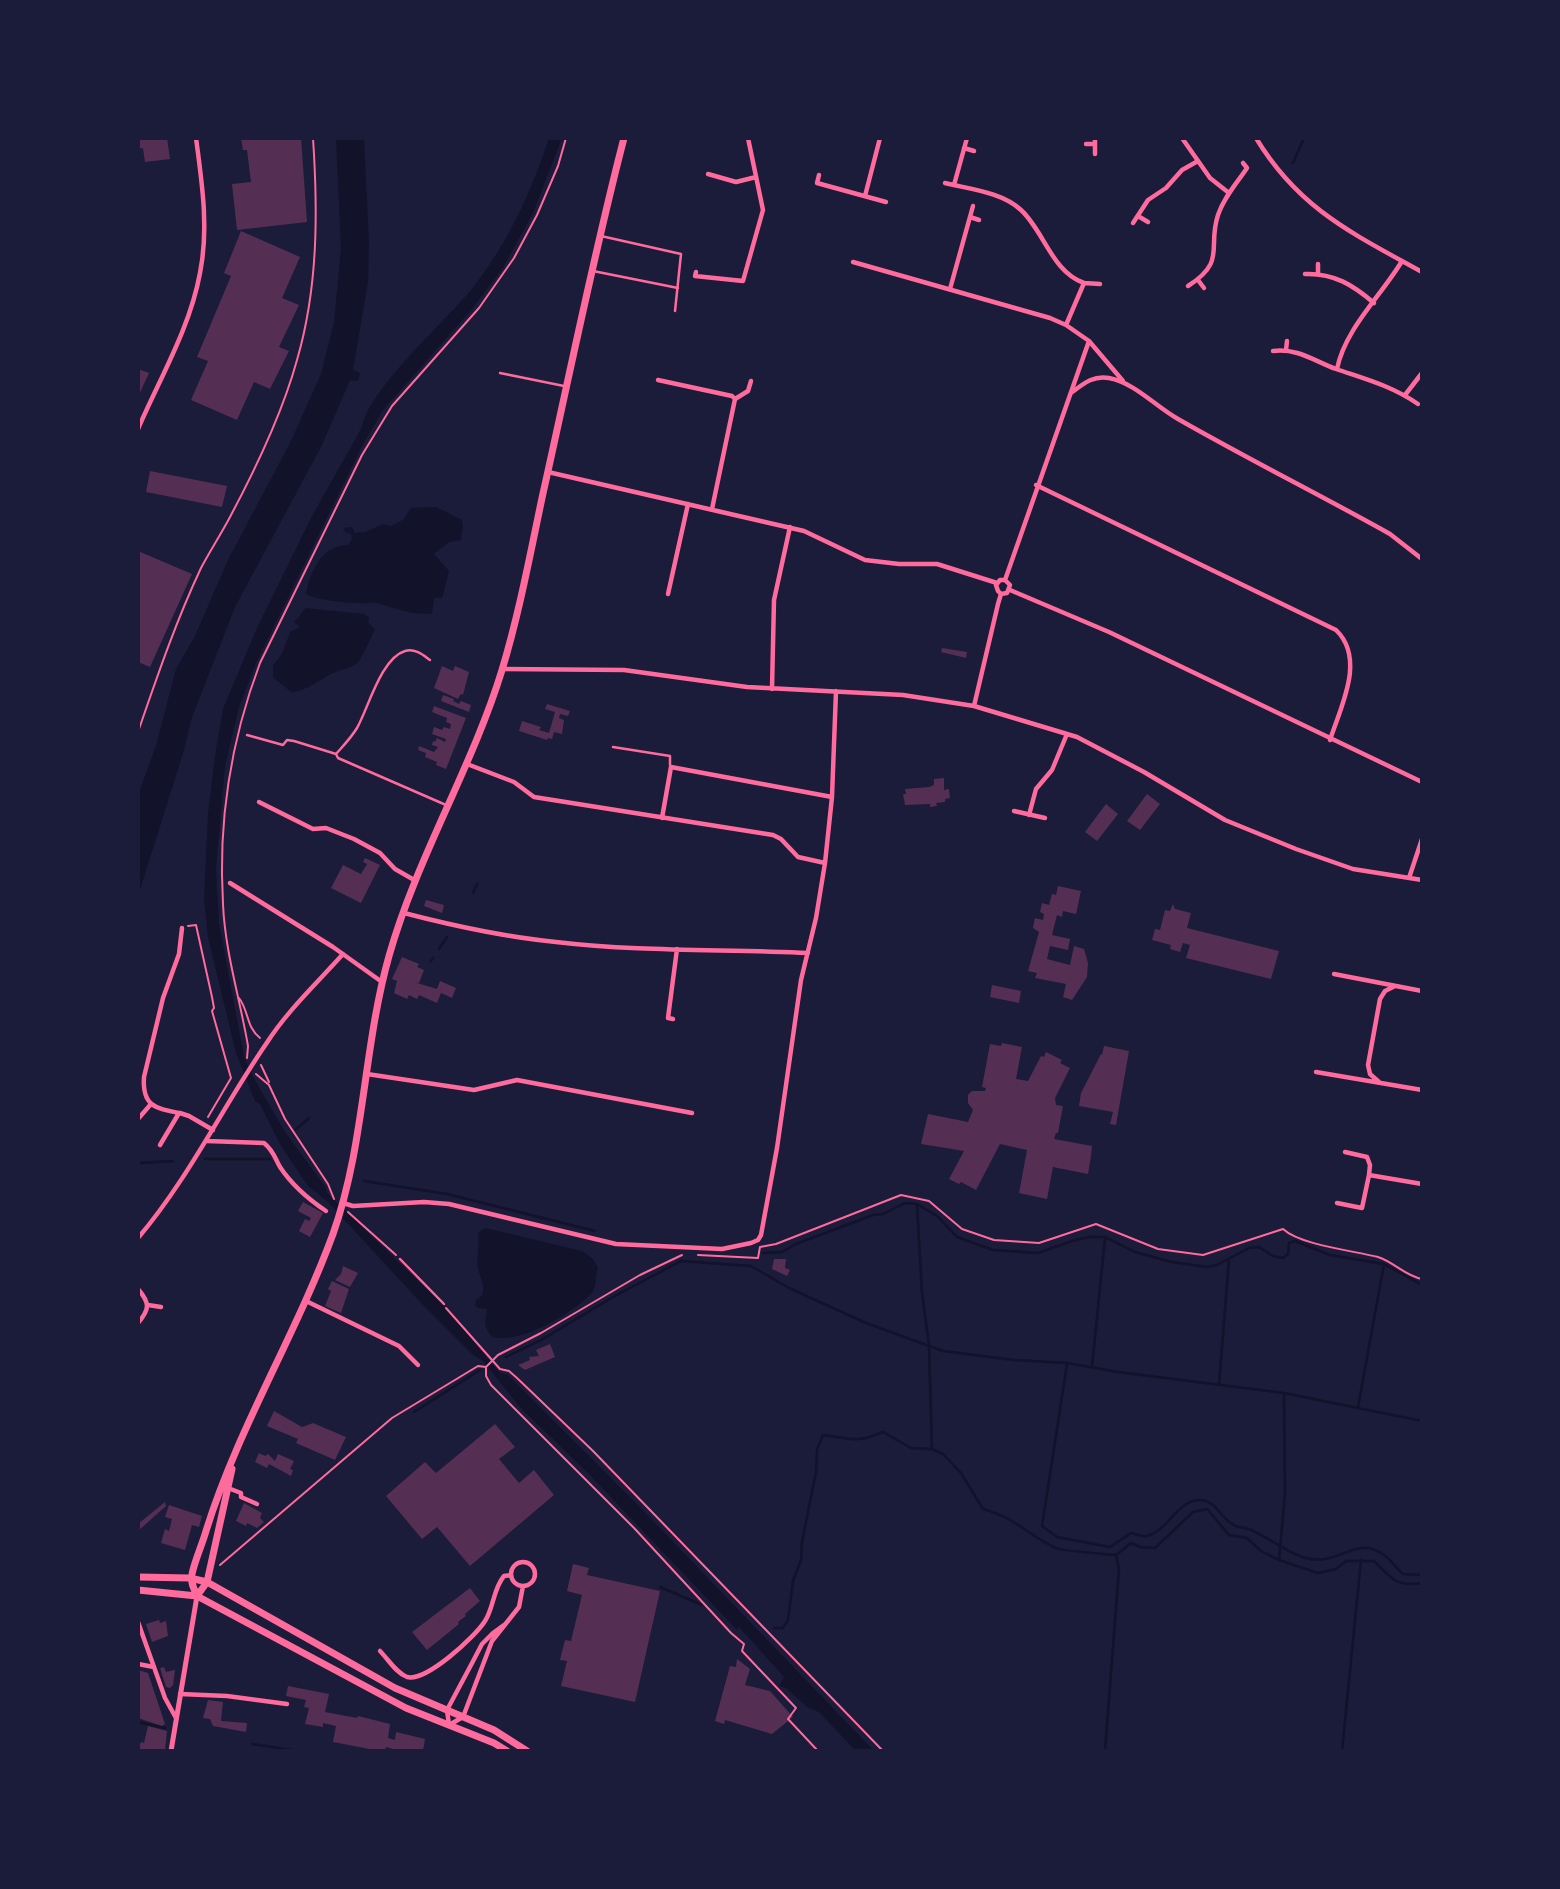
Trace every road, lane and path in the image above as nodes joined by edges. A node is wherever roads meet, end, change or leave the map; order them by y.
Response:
1 (196, 138) edge
2 (313, 138) edge
3 (566, 138) edge
4 (624, 138) edge
5 (748, 138) edge
6 (880, 138) edge
7 (967, 138) edge
8 (1182, 138) edge
9 (1256, 138) edge
10 (1095, 141) edge
11 (1086, 144) dead end
12 (964, 148) junction
13 (974, 151) dead end
14 (1096, 154) dead end
15 (1198, 161) junction
16 (1254, 164) dead end
17 (708, 174) dead end
18 (819, 174) dead end
19 (756, 177) junction
20 (944, 183) dead end
21 (954, 185) junction
22 (1229, 193) junction
23 (864, 196) junction
24 (886, 202) dead end
25 (973, 206) dead end
26 (1138, 216) junction
27 (970, 217) junction
28 (979, 220) dead end
29 (1147, 222) dead end
30 (1133, 223) dead end
31 (601, 236) junction
32 (1402, 261) junction
33 (853, 262) dead end
34 (1318, 264) dead end
35 (593, 271) junction
36 (696, 272) dead end
37 (1422, 272) edge
38 (1318, 273) junction
39 (1305, 274) dead end
40 (1198, 280) junction
41 (1084, 283) junction
42 (1100, 284) dead end
43 (1188, 286) dead end
44 (678, 288) junction
45 (1205, 288) dead end
46 (950, 289) junction
47 (1374, 303) junction
48 (675, 311) dead end
49 (1066, 325) junction
50 (1089, 341) junction
51 (1287, 341) dead end
52 (1286, 350) junction
53 (1273, 351) dead end
54 (1337, 369) junction
55 (500, 373) dead end
56 (1422, 373) edge
57 (658, 380) dead end
58 (751, 381) dead end
59 (1123, 382) junction
60 (567, 387) junction
61 (1069, 395) junction
62 (1405, 395) junction
63 (735, 399) junction
64 (1418, 404) dead end
65 (138, 429) edge
66 (548, 472) junction
67 (1036, 485) junction
68 (688, 504) junction
69 (712, 509) junction
70 (790, 527) junction
71 (1422, 559) edge
72 (1005, 580) junction
73 (997, 583) junction
74 (1010, 590) junction
75 (668, 594) dead end
76 (1001, 594) junction
77 (430, 660) dead end
78 (502, 669) junction
79 (772, 689) junction
80 (836, 691) junction
81 (974, 706) junction
82 (138, 733) edge
83 (1067, 733) junction
84 (247, 735) dead end
85 (1330, 740) junction
86 (613, 747) dead end
87 (336, 754) junction
88 (467, 764) junction
89 (671, 767) junction
90 (1422, 782) edge
91 (832, 797) junction
92 (259, 802) dead end
93 (449, 806) junction
94 (1014, 811) dead end
95 (1029, 815) junction
96 (662, 818) junction
97 (1045, 818) dead end
98 (1422, 839) edge
99 (825, 863) junction
100 (1409, 878) junction
101 (1422, 880) edge
102 (416, 881) junction
103 (230, 883) dead end
104 (404, 913) junction
105 (182, 928) joint
106 (677, 949) junction
107 (808, 953) junction
108 (343, 954) junction
109 (1334, 974) dead end
110 (382, 982) junction
111 (1395, 986) junction
112 (1422, 991) edge
113 (238, 997) junction
114 (668, 1018) dead end
115 (267, 1042) junction
116 (256, 1059) junction
117 (248, 1060) dead end
118 (1316, 1072) dead end
119 (254, 1073) dead end
120 (366, 1073) junction
121 (1379, 1082) junction
122 (270, 1085) junction
123 (1422, 1090) edge
124 (151, 1104) junction
125 (692, 1112) dead end
126 (179, 1113) junction
127 (138, 1119) edge
128 (203, 1124) junction
129 (213, 1130) junction
130 (207, 1141) junction
131 (160, 1145) dead end
132 (1345, 1152) dead end
133 (1369, 1175) junction
134 (1422, 1184) edge
135 (1337, 1203) dead end
136 (343, 1206) junction
137 (326, 1211) dead end
138 (138, 1238) edge
139 (400, 1259) joint
140 (1422, 1279) edge
141 (138, 1289) edge
142 (306, 1301) junction
143 (444, 1304) joint
144 (148, 1305) junction
145 (162, 1307) dead end
146 (138, 1323) edge
147 (418, 1365) dead end
148 (486, 1367) junction
149 (235, 1455) junction
150 (228, 1488) junction
151 (257, 1504) dead end
152 (220, 1566) dead end
153 (511, 1575) junction
154 (138, 1577) edge
155 (190, 1578) junction
156 (207, 1582) junction
157 (523, 1586) junction
158 (138, 1590) edge
159 (197, 1596) junction
160 (138, 1622) edge
161 (504, 1625) junction
162 (380, 1651) dead end
163 (138, 1664) edge
164 (154, 1667) junction
165 (180, 1693) junction
166 (287, 1704) dead end
167 (447, 1710) junction
168 (463, 1717) junction
169 (175, 1721) junction
170 (449, 1726) junction
171 (171, 1751) edge
172 (507, 1751) edge
173 (527, 1751) edge
174 (818, 1751) edge
175 (883, 1751) edge

1 - 65 street
2 - 82 path
3 - 113 path
4 - 31 main road
5 - 19 street
6 - 23 street
7 - 12 street
8 - 15 street
9 - 32 street
10 - 11 street
10 - 14 street
12 - 13 street
12 - 21 street
15 - 22 street
15 - 26 street
16 - 22 street
17 - 19 street
18 - 23 street
19 - 36 street
20 - 21 street
21 - 41 street
22 - 40 street
23 - 24 street
25 - 27 street
26 - 29 street
26 - 30 street
27 - 28 street
27 - 46 street
31 - 35 main road
31 - 44 lane
32 - 37 street
32 - 47 street
33 - 46 street
34 - 38 street
35 - 44 lane
35 - 60 main road
38 - 39 street
38 - 47 street
40 - 43 street
40 - 45 street
41 - 42 street
41 - 49 street
44 - 48 lane
46 - 49 street
47 - 54 street
49 - 50 street
50 - 59 street
50 - 61 street
51 - 52 street
52 - 53 street
52 - 54 street
54 - 62 street
55 - 60 lane
56 - 62 street
57 - 63 street
58 - 63 street
59 - 61 street
59 - 71 street
60 - 66 main road
61 - 67 street
62 - 64 street
63 - 69 street
66 - 68 street
66 - 78 main road
67 - 72 street
67 - 85 street
68 - 69 street
68 - 75 street
69 - 70 street
70 - 73 street
70 - 79 street
72 - 73 street
72 - 74 street
73 - 76 street
74 - 76 street
74 - 85 street
76 - 81 street
77 - 87 lane
78 - 79 street
78 - 88 main road
79 - 80 street
80 - 81 street
80 - 91 street
81 - 83 street
83 - 95 street
83 - 100 street
84 - 87 lane
85 - 90 street
86 - 89 lane
87 - 93 lane
88 - 93 main road
88 - 96 street
89 - 91 street
89 - 96 street
91 - 99 street
92 - 102 street
93 - 102 main road
94 - 95 street
95 - 97 street
96 - 99 street
98 - 100 street
99 - 107 street
100 - 101 street
102 - 104 main road
103 - 108 street
104 - 106 street
104 - 110 main road
105 - 124 street
105 - 128 path
106 - 107 street
106 - 114 street
107 - 136 street
108 - 110 street
108 - 115 street
109 - 111 street
110 - 120 main road
111 - 112 street
111 - 121 street
113 - 115 path
113 - 117 path
115 - 116 street
116 - 122 path
116 - 129 street
118 - 121 street
119 - 122 path
120 - 125 street
120 - 136 main road
121 - 123 street
122 - 136 path
124 - 126 street
124 - 127 street
126 - 128 street
126 - 131 street
128 - 129 street
129 - 130 street
130 - 137 street
130 - 138 street
132 - 133 street
133 - 134 street
133 - 135 street
136 - 139 path
136 - 142 main road
139 - 143 lane
140 - 148 path
141 - 144 street
142 - 147 street
142 - 149 main road
143 - 175 path
144 - 145 street
144 - 146 street
148 - 152 path
148 - 174 path
149 - 150 main road
149 - 155 main road
150 - 151 street
150 - 156 main road
153 - 157 street
153 - 157 street
153 - 162 street
154 - 155 main road
155 - 156 main road
155 - 159 main road
156 - 159 main road
156 - 167 main road
157 - 161 street
158 - 159 main road
159 - 165 street
159 - 170 main road
160 - 164 street
161 - 167 street
161 - 168 street
163 - 164 street
164 - 169 street
165 - 166 street
165 - 169 street
167 - 168 main road
167 - 170 street
168 - 170 street
168 - 173 main road
169 - 171 street
170 - 172 main road

